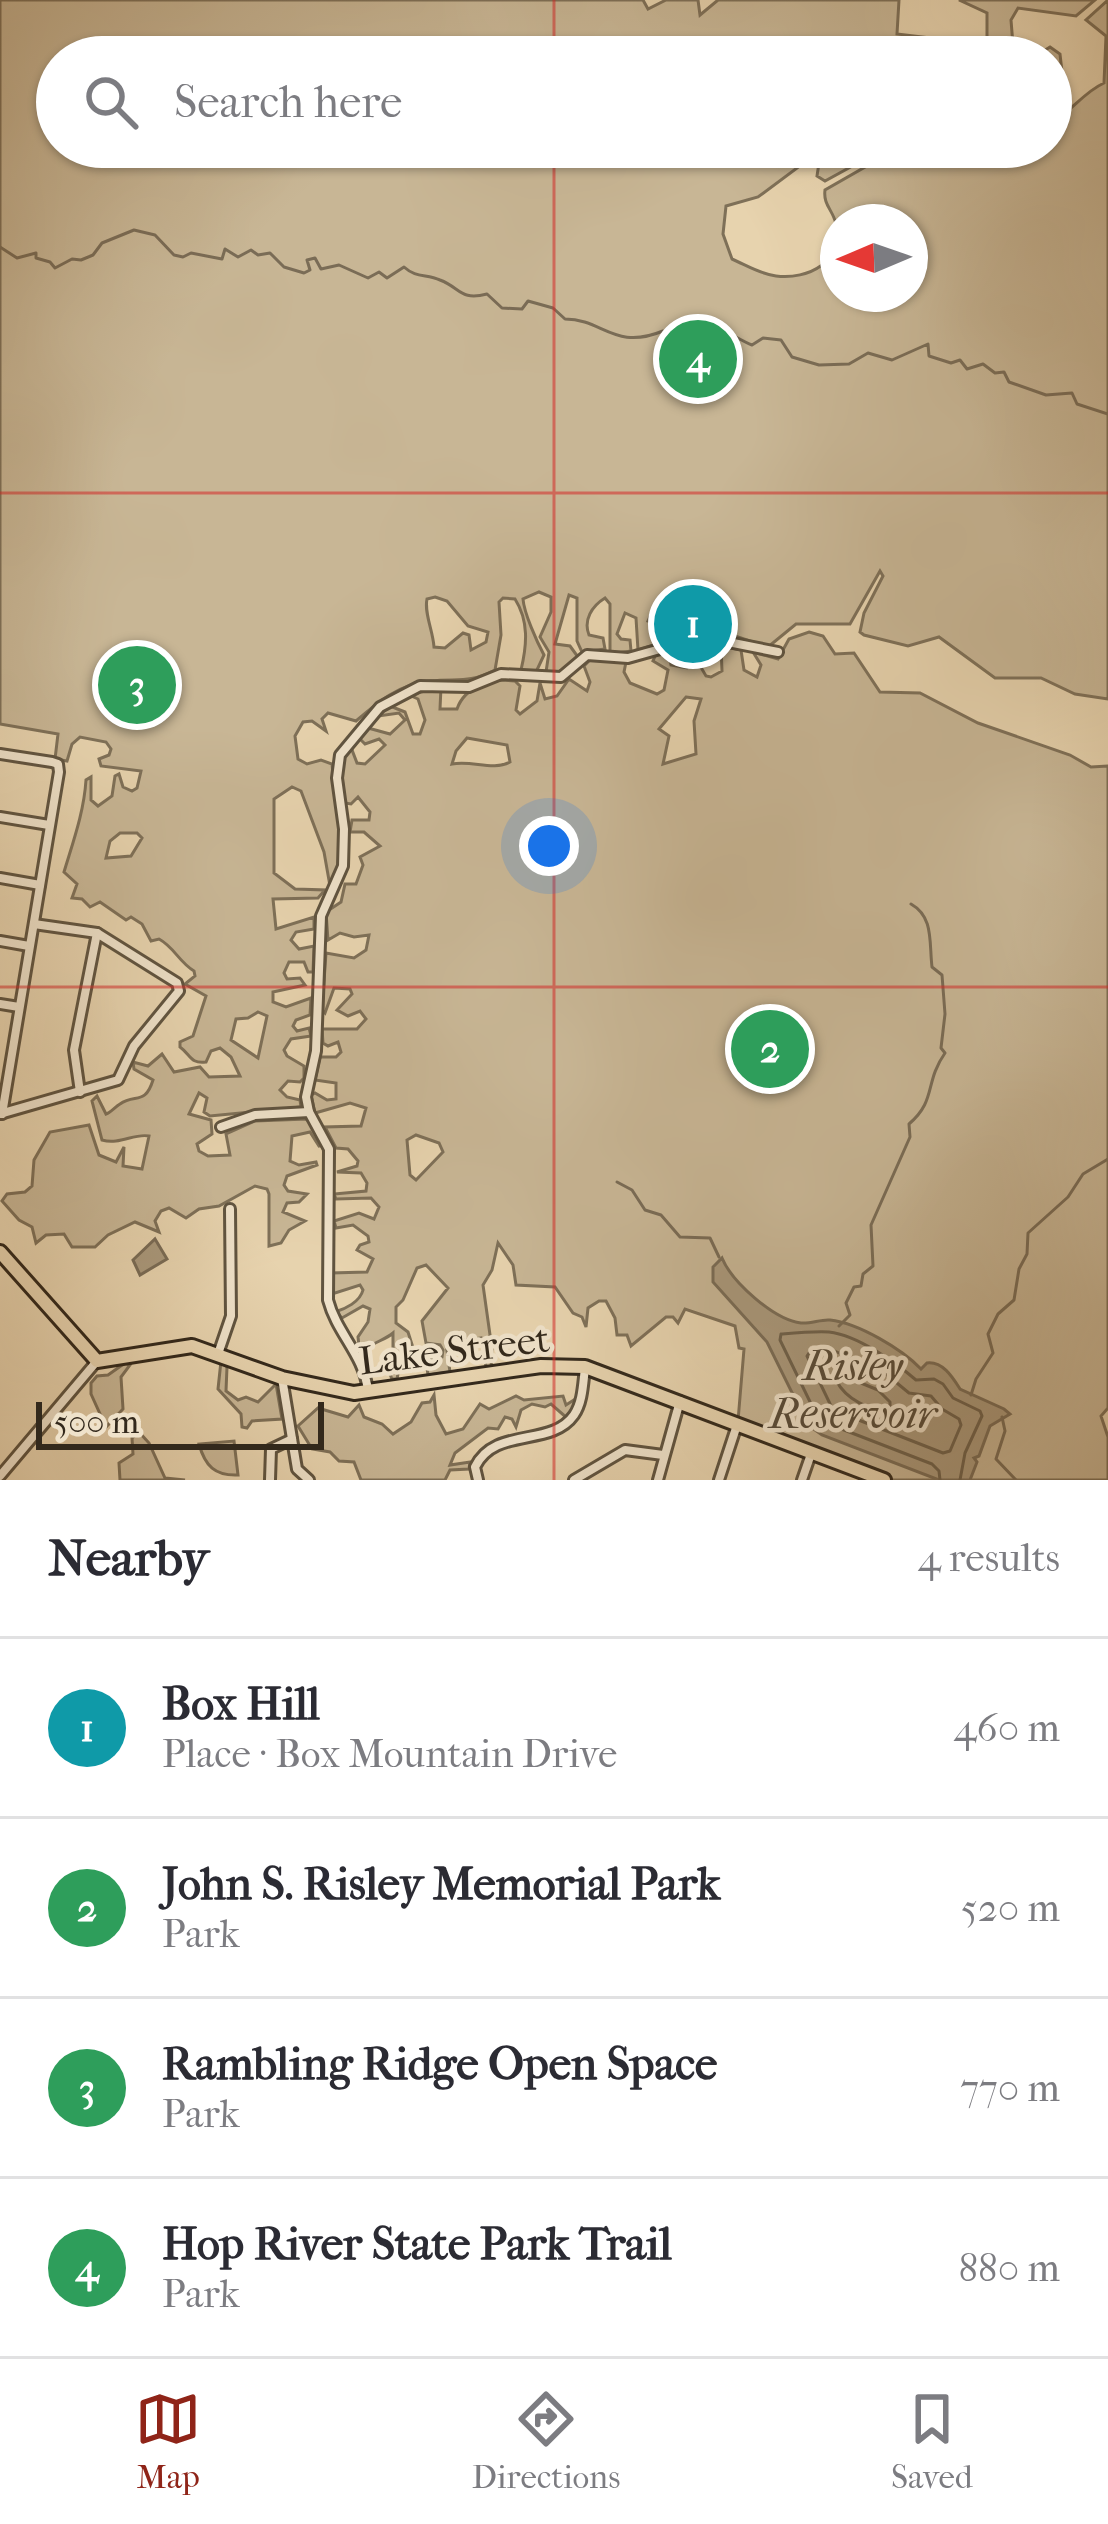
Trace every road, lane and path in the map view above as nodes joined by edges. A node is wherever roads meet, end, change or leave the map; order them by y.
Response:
1 (778, 652) dead end
2 (1, 754) edge
3 (0, 817) edge
4 (49, 826) junction
5 (0, 878) edge
6 (40, 885) junction
7 (34, 924) junction
8 (97, 933) junction
9 (0, 941) edge
10 (29, 946) junction
11 (0, 1004) edge
12 (19, 1007) junction
13 (80, 1092) junction
14 (309, 1112) junction
15 (1, 1114) edge
16 (221, 1127) dead end
17 (230, 1209) dead end
18 (0, 1252) edge
19 (218, 1354) junction
20 (97, 1361) junction
21 (585, 1366) junction
22 (282, 1378) junction
23 (368, 1392) junction
24 (680, 1401) junction
25 (737, 1424) junction
26 (292, 1439) junction
27 (812, 1453) junction
28 (663, 1455) junction
29 (0, 1476) edge
30 (269, 1480) edge
31 (309, 1480) edge
32 (478, 1480) edge
33 (574, 1480) edge
34 (658, 1480) edge
35 (719, 1480) edge
36 (802, 1480) edge
37 (884, 1480) edge

1 - 14 street
2 - 4 street
3 - 4 street
4 - 6 street
5 - 6 street
6 - 7 street
7 - 8 street
7 - 10 street
8 - 13 street
8 - 13 street
9 - 10 street
10 - 12 street
11 - 12 street
12 - 15 street
13 - 15 street
14 - 16 street
14 - 23 street
17 - 19 street
18 - 20 main road
19 - 20 main road, Lake Street
19 - 22 main road, Lake Street
20 - 29 street
21 - 23 main road, Lake Street
21 - 24 main road, Lake Street
21 - 32 street
22 - 23 main road, Lake Street
22 - 26 street
24 - 25 main road, Lake Street
24 - 28 street
25 - 27 main road, Lake Street
25 - 35 street
26 - 30 street
26 - 31 street
27 - 36 street
27 - 37 main road, Lake Street
28 - 33 street
28 - 34 street

